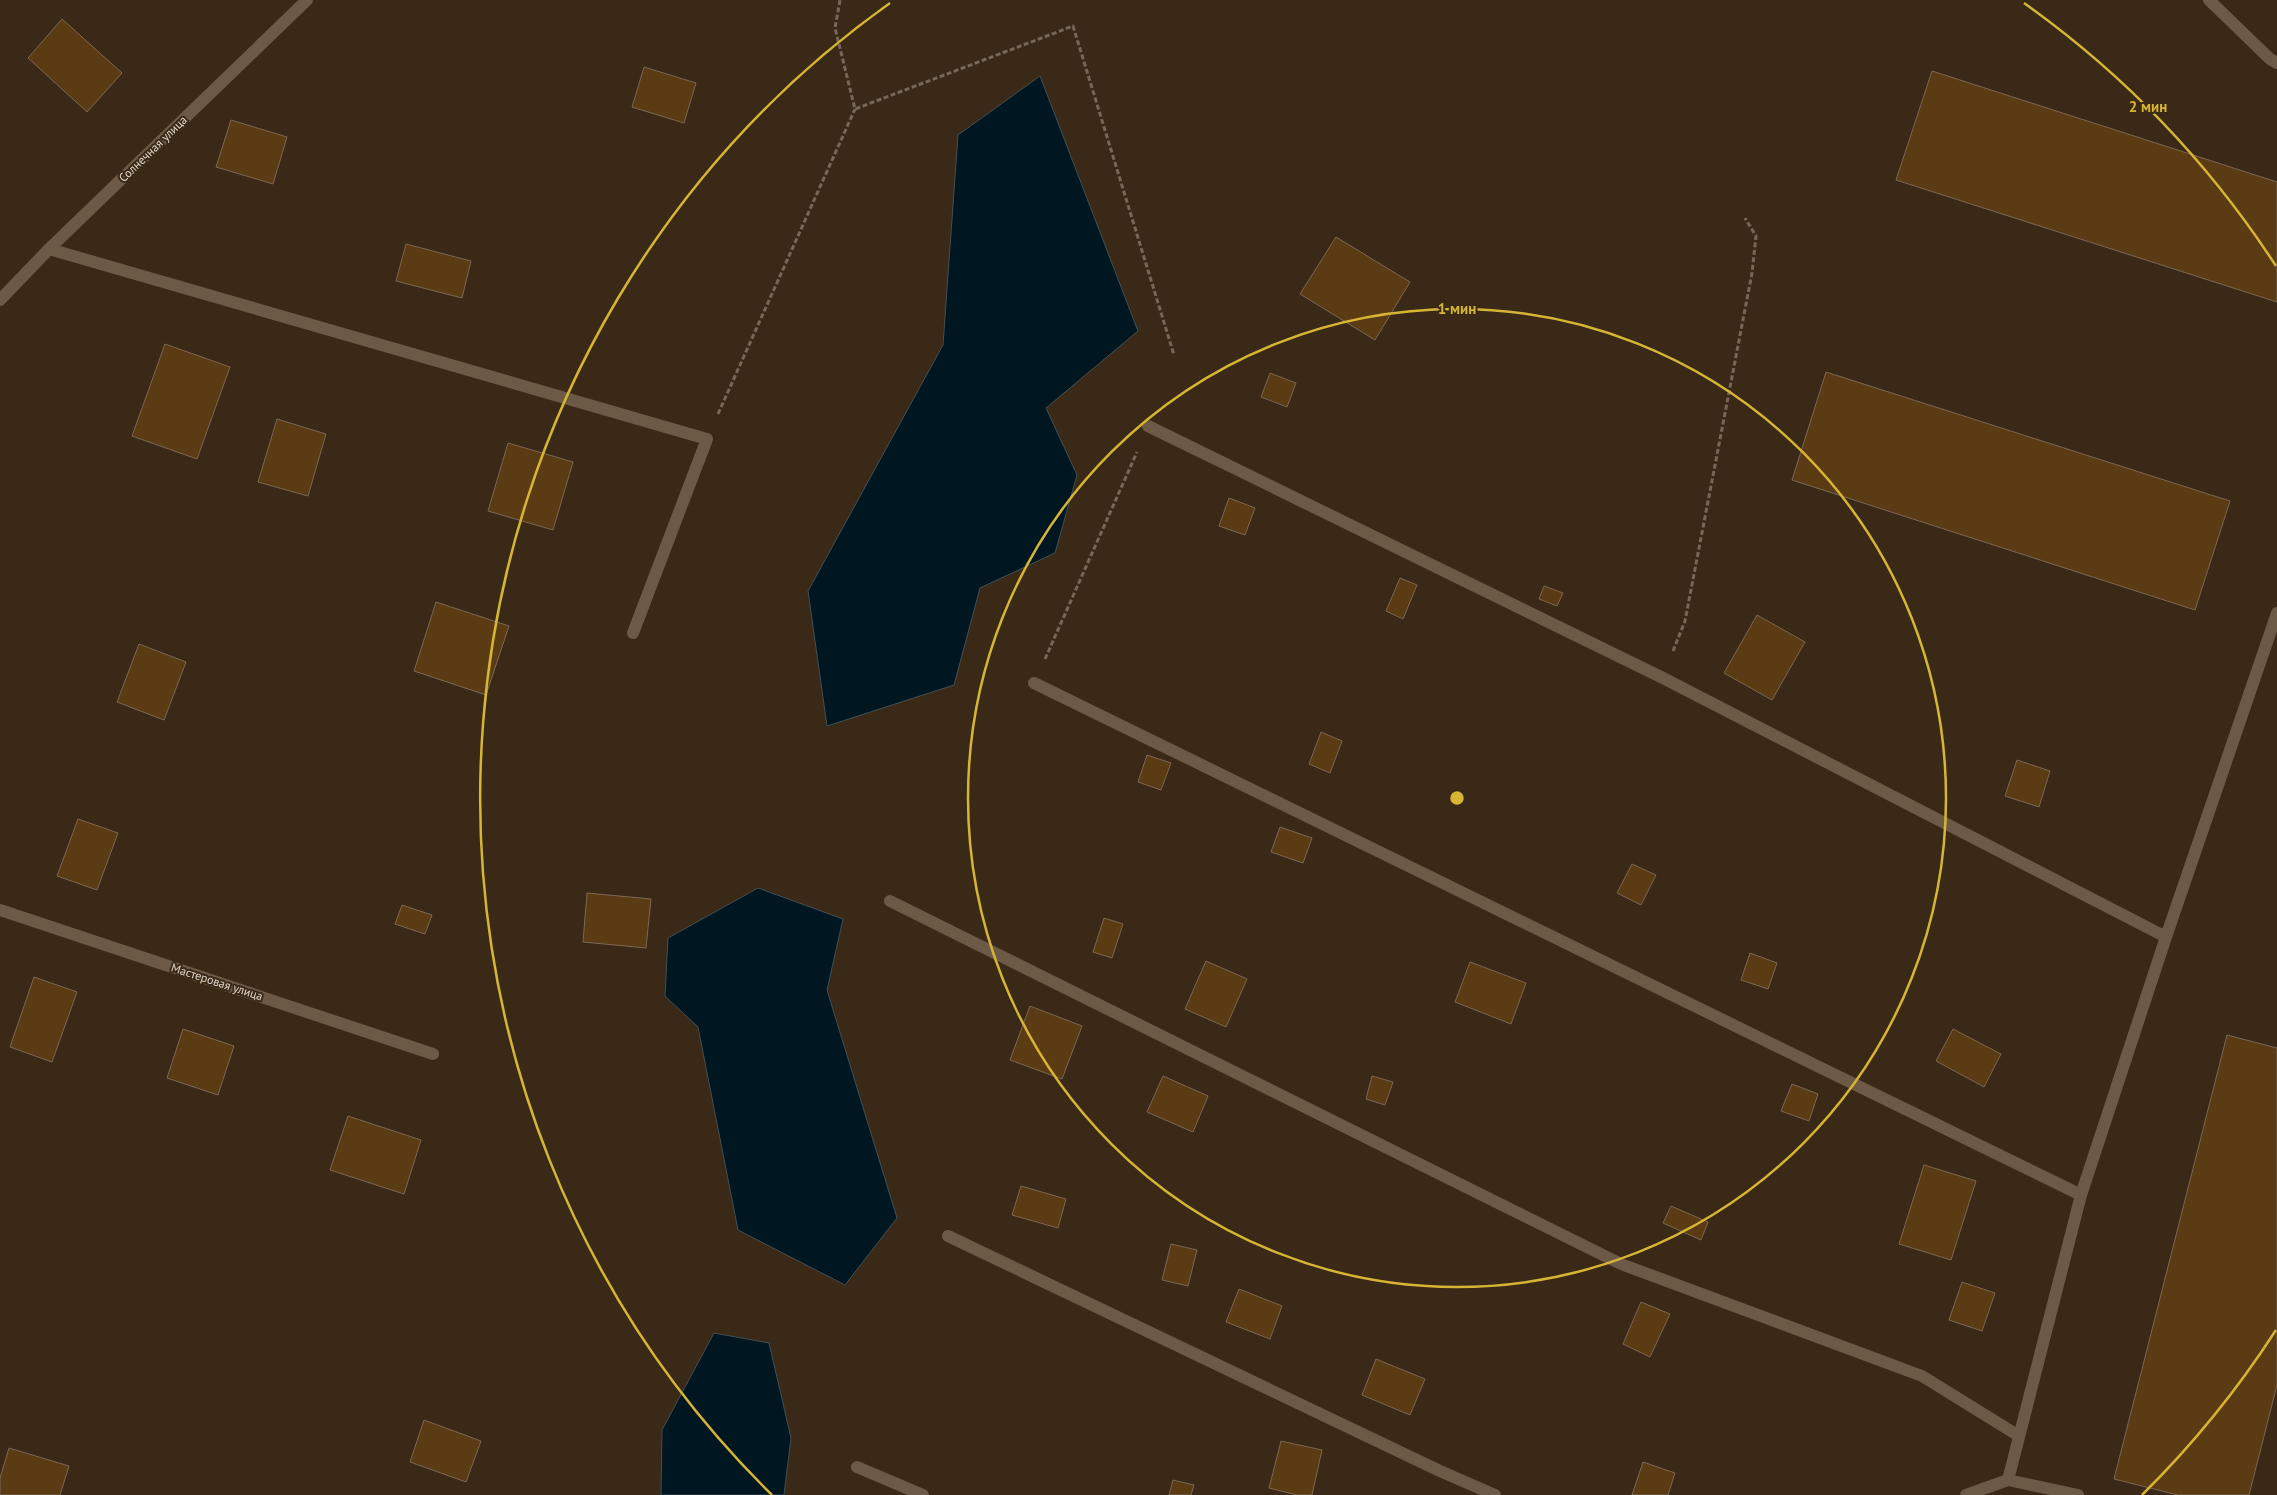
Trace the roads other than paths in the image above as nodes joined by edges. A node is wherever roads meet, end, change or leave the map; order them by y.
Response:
1 (307, 0) edge
2 (2209, 0) edge
3 (2277, 63) edge
4 (49, 250) junction
5 (0, 300) edge
6 (1148, 426) road end
7 (2277, 613) edge
8 (633, 633) dead end
9 (1034, 683) road end
10 (890, 901) dead end
11 (0, 910) edge
12 (2166, 937) junction
13 (433, 1054) dead end
14 (2081, 1195) junction
15 (948, 1236) dead end
16 (2019, 1436) junction
17 (857, 1467) dead end
18 (2008, 1480) junction
19 (924, 1495) edge
20 (1495, 1495) edge
21 (1966, 1495) edge
22 (2078, 1495) edge

1 - 4 street, Солнечная улица
2 - 3 street
4 - 5 street, Солнечная улица
4 - 8 street
6 - 12 street
7 - 12 street
9 - 14 street
10 - 16 street
11 - 13 street, Мастеровая улица
12 - 14 street
14 - 16 street
15 - 20 street
16 - 18 street
17 - 19 street
18 - 21 street
18 - 22 street

